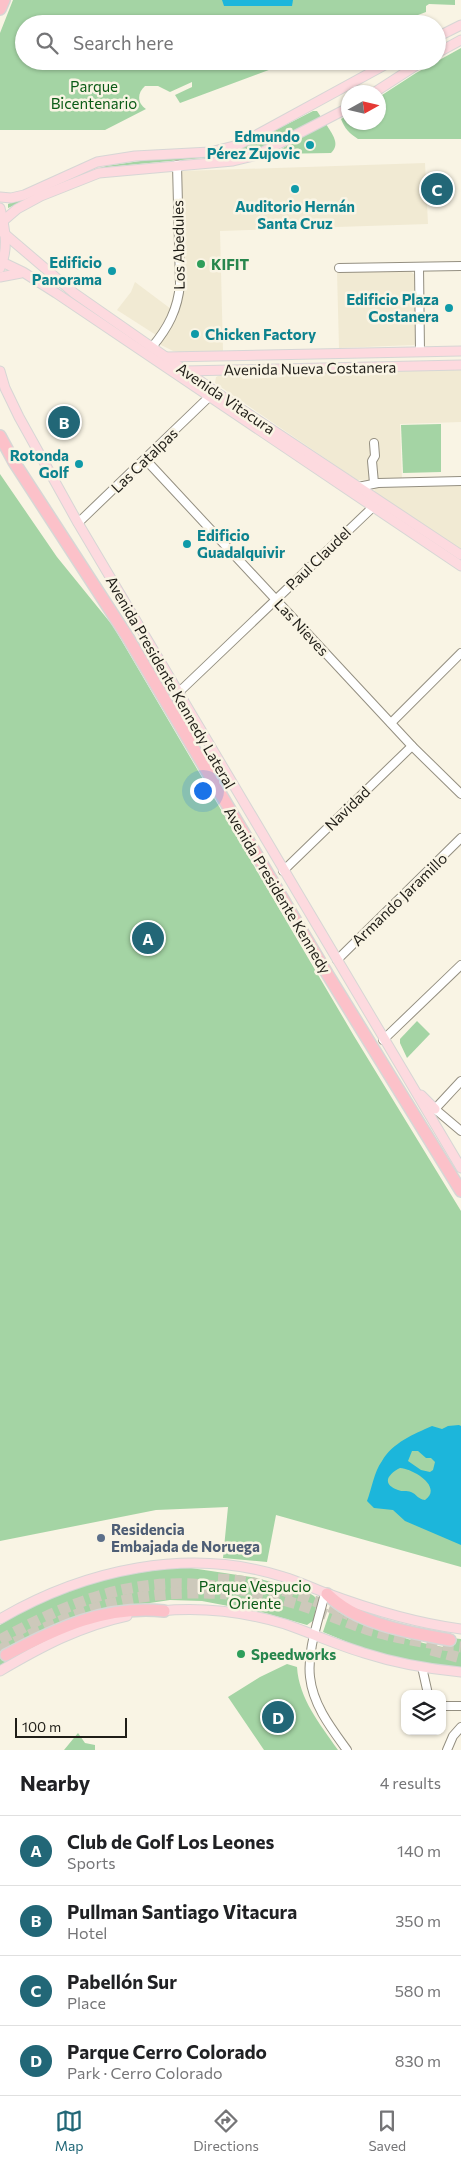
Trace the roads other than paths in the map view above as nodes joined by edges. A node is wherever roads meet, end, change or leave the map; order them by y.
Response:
1 (4, 0) edge
2 (0, 9) edge
3 (461, 25) edge
4 (446, 32) edge
5 (461, 40) edge
6 (446, 48) edge
7 (375, 70) edge
8 (409, 70) edge
9 (386, 85) edge
10 (341, 112) edge
11 (177, 166) junction
12 (0, 197) edge
13 (0, 208) edge
14 (3, 221) junction
15 (2, 234) edge
16 (1, 264) edge
17 (461, 266) edge
18 (419, 267) junction
19 (339, 268) dead end
20 (23, 272) junction
21 (0, 277) edge
22 (152, 347) junction
23 (461, 351) edge
24 (420, 352) junction
25 (324, 354) junction
26 (163, 360) junction
27 (461, 365) edge
28 (329, 368) junction
29 (221, 370) junction
30 (0, 371) edge
31 (186, 371) junction
32 (212, 394) junction
33 (0, 426) edge
34 (0, 436) edge
35 (374, 444) dead end
36 (144, 459) junction
37 (14, 462) junction
38 (461, 481) edge
39 (374, 483) junction
40 (358, 487) junction
41 (373, 507) junction
42 (78, 523) junction
43 (461, 556) edge
44 (461, 566) edge
45 (276, 599) junction
46 (460, 654) edge
47 (178, 693) junction
48 (391, 723) junction
49 (412, 746) junction
50 (461, 794) edge
51 (461, 838) edge
52 (283, 871) junction
53 (337, 960) junction
54 (461, 965) edge
55 (383, 1040) junction
56 (461, 1081) edge
57 (409, 1082) junction
58 (435, 1109) junction
59 (461, 1131) edge
60 (461, 1168) edge
61 (461, 1191) edge
62 (326, 1593) junction
63 (164, 1611) junction
64 (0, 1619) edge
65 (461, 1629) edge
66 (315, 1636) junction
67 (450, 1640) dead end
68 (6, 1655) dead end
69 (422, 1667) junction
70 (0, 1671) edge
71 (461, 1672) edge
72 (427, 1690) edge
73 (446, 1706) edge
74 (461, 1706) edge
75 (461, 1727) edge
76 (347, 1750) edge
77 (447, 1750) edge

1 - 2 highway
3 - 4 main road
5 - 6 main road
7 - 12 main road
8 - 9 main road
10 - 11 main road
11 - 14 main road
11 - 22 street, Los Abedules
13 - 14 main road
14 - 15 main road
15 - 16 main road
15 - 22 main road, Avenida Vitacura
16 - 20 main road, Avenida Vitacura
17 - 18 street
18 - 19 street
18 - 24 street
20 - 21 main road
20 - 26 main road, Avenida Vitacura
22 - 26 main road, Avenida Vitacura
23 - 24 main road, Avenida Nueva Costanera
24 - 25 main road, Avenida Nueva Costanera
25 - 26 main road, Avenida Nueva Costanera
25 - 28 main road
26 - 31 main road, Avenida Nueva Costanera
26 - 32 main road, Avenida Vitacura
27 - 28 main road, Avenida Nueva Costanera
28 - 29 main road, Avenida Nueva Costanera
29 - 31 main road, Avenida Nueva Costanera
29 - 32 main road
30 - 42 main road, Avenida Presidente Kennedy Lateral
31 - 32 main road, Avenida Vitacura
32 - 36 street, Las Catalpas
32 - 40 main road, Avenida Vitacura
32 - 41 main road, Avenida Vitacura
33 - 37 highway
34 - 37 highway, Avenida Presidente Kennedy
35 - 39 street
36 - 42 street, Las Catalpas
36 - 45 street, Las Nieves
37 - 61 highway, Avenida Presidente Kennedy
38 - 39 street
39 - 40 street
40 - 43 main road, Avenida Vitacura
41 - 44 main road, Avenida Vitacura
41 - 45 street, Paul Claudel
42 - 47 main road, Avenida Presidente Kennedy Lateral
45 - 47 street, Paul Claudel
45 - 48 street, Las Nieves
46 - 48 street
47 - 52 main road, Avenida Presidente Kennedy Lateral
48 - 49 street, Las Nieves
49 - 50 street, Las Nieves
49 - 52 street, Navidad
51 - 53 street, Armando Jaramillo
52 - 53 main road, Avenida Presidente Kennedy Lateral
53 - 55 main road, Avenida Presidente Kennedy Lateral
54 - 55 street
55 - 57 main road, Avenida Presidente Kennedy Lateral
56 - 58 street
57 - 58 main road
57 - 60 main road, Avenida Presidente Kennedy Lateral
58 - 59 street
62 - 64 main road
62 - 65 main road
62 - 66 street
62 - 67 highway
63 - 66 main road
63 - 68 highway
63 - 70 main road
66 - 69 main road
66 - 76 street
69 - 71 main road
69 - 72 street
73 - 74 street
75 - 77 street

